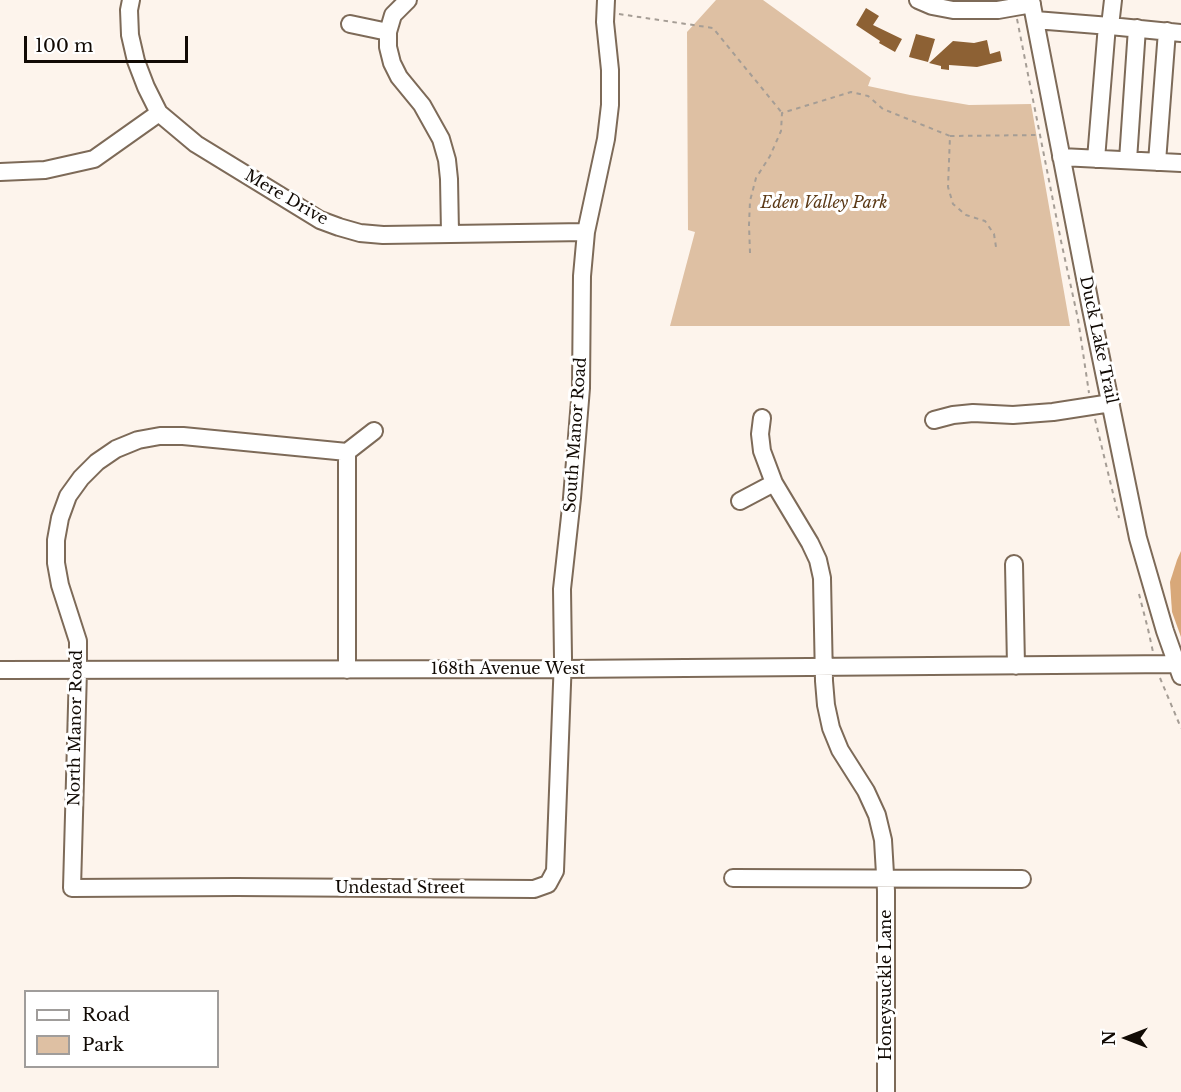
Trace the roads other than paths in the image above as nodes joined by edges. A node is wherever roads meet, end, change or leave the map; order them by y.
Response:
1 (131, 0) edge
2 (408, 0) edge
3 (918, 0) edge
4 (1113, 0) edge
5 (605, 6) edge
6 (1033, 8) edge
7 (350, 24) dead end
8 (1109, 26) junction
9 (1137, 28) junction
10 (388, 32) junction
11 (1174, 32) edge
12 (159, 113) junction
13 (1061, 157) junction
14 (1096, 159) junction
15 (1128, 160) junction
16 (1157, 162) junction
17 (1181, 163) edge
18 (0, 172) edge
19 (586, 232) junction
20 (450, 234) junction
21 (1111, 403) junction
22 (762, 418) dead end
23 (934, 420) dead end
24 (374, 431) dead end
25 (347, 452) junction
26 (774, 483) junction
27 (740, 501) dead end
28 (1014, 564) dead end
29 (1016, 666) junction
30 (823, 667) junction
31 (563, 669) junction
32 (0, 670) edge
33 (78, 670) junction
34 (347, 670) junction
35 (1178, 670) edge
36 (555, 871) joint
37 (733, 878) dead end
38 (886, 879) junction
39 (1022, 879) dead end
40 (236, 887) joint
41 (886, 1092) edge

1 - 12 street, Mere Drive
2 - 10 street
3 - 6 street
4 - 8 street
5 - 19 street, South Manor Road
6 - 8 street
6 - 13 street, Duck Lake Trail
7 - 10 street
8 - 9 street
8 - 14 street
9 - 11 street
9 - 15 street
10 - 20 street
11 - 16 street
12 - 18 street
12 - 20 street, Mere Drive
13 - 14 street
13 - 21 street, Duck Lake Trail
14 - 15 street
15 - 16 street
16 - 17 street
19 - 20 street, Mere Drive
19 - 31 street, South Manor Road
21 - 23 street
21 - 35 street, Duck Lake Trail
22 - 26 street, Honeysuckle Lane
24 - 25 street
25 - 33 street, North Manor Road
25 - 34 street
26 - 27 street
26 - 30 street, Honeysuckle Lane
28 - 29 street
29 - 30 street, 168th Avenue West
29 - 35 street, 168th Avenue West
30 - 31 street, 168th Avenue West
30 - 38 street, Honeysuckle Lane
31 - 34 street, 168th Avenue West
31 - 36 street, South Manor Road
32 - 33 street, 168th Avenue West
33 - 34 street, 168th Avenue West
33 - 40 street, North Manor Road
36 - 40 street, Undestad Street
37 - 38 street
38 - 39 street
38 - 41 street, Honeysuckle Lane

